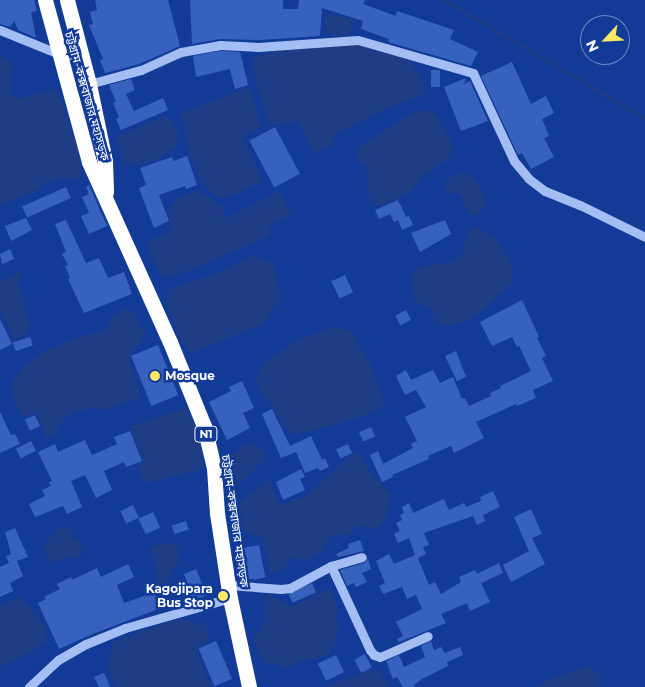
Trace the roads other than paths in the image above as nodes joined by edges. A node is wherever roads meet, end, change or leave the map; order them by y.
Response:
1 (45, 0) edge
2 (67, 0) edge
3 (0, 30) edge
4 (59, 54) junction
5 (82, 57) junction
6 (89, 84) junction
7 (107, 198) junction
8 (645, 237) edge
9 (362, 557) dead end
10 (331, 566) junction
11 (230, 591) junction
12 (428, 636) dead end
13 (29, 687) edge
14 (249, 687) edge

1 - 4 highway, চট্টগ্রাম-কক্সবাজার মহাসড়ক / N1
2 - 5 highway, চট্টগ্রাম-কক্সবাজার মহাসড়ক / N1
3 - 4 street
4 - 5 street
4 - 7 highway, চট্টগ্রাম-কক্সবাজার মহাসড়ক / N1
5 - 6 highway, চট্টগ্রাম-কক্সবাজার মহাসড়ক / N1
6 - 7 highway, চট্টগ্রাম-কক্সবাজার মহাসড়ক / N1
6 - 8 street
7 - 11 highway, চট্টগ্রাম-কক্সবাজার মহাসড়ক / N1
9 - 10 street
10 - 11 street
10 - 12 street
11 - 13 street
11 - 14 highway, চট্টগ্রাম-কক্সবাজার মহাসড়ক / N1

